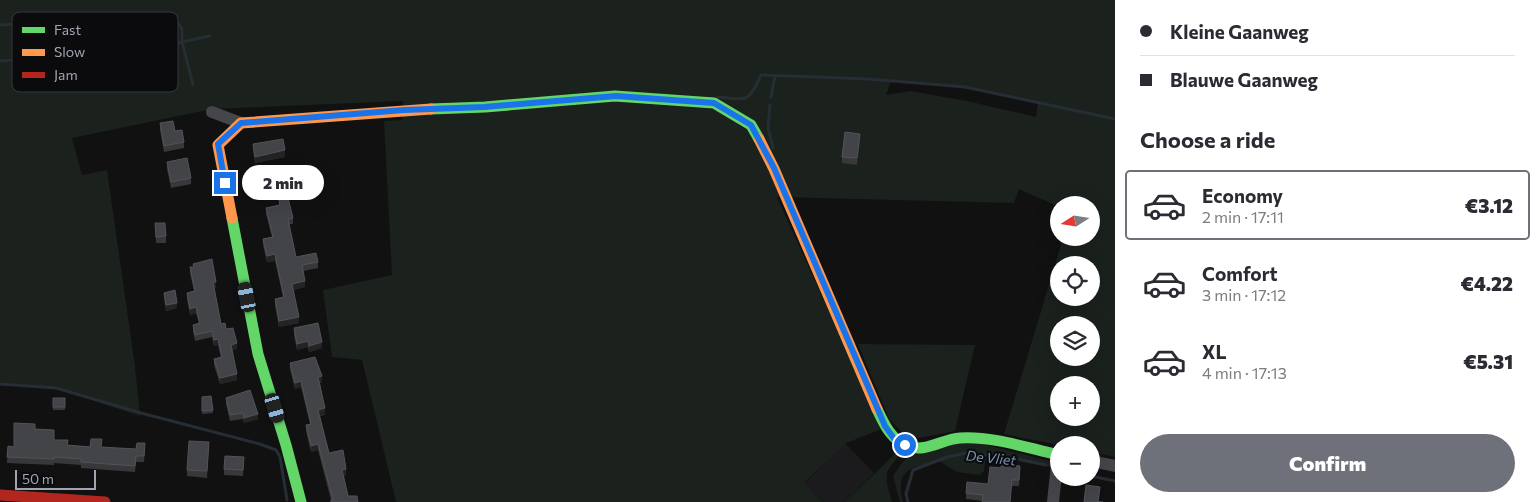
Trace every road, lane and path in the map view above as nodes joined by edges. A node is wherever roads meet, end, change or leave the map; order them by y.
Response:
1 (212, 112) dead end
2 (241, 123) junction
3 (1050, 453) edge
4 (1100, 463) edge
5 (1115, 466) edge
6 (1054, 486) edge
7 (0, 495) edge
8 (105, 502) edge
9 (301, 502) edge
10 (1052, 502) edge

1 - 2 street
2 - 3 street
2 - 9 street
4 - 5 street
6 - 10 street
7 - 8 street

